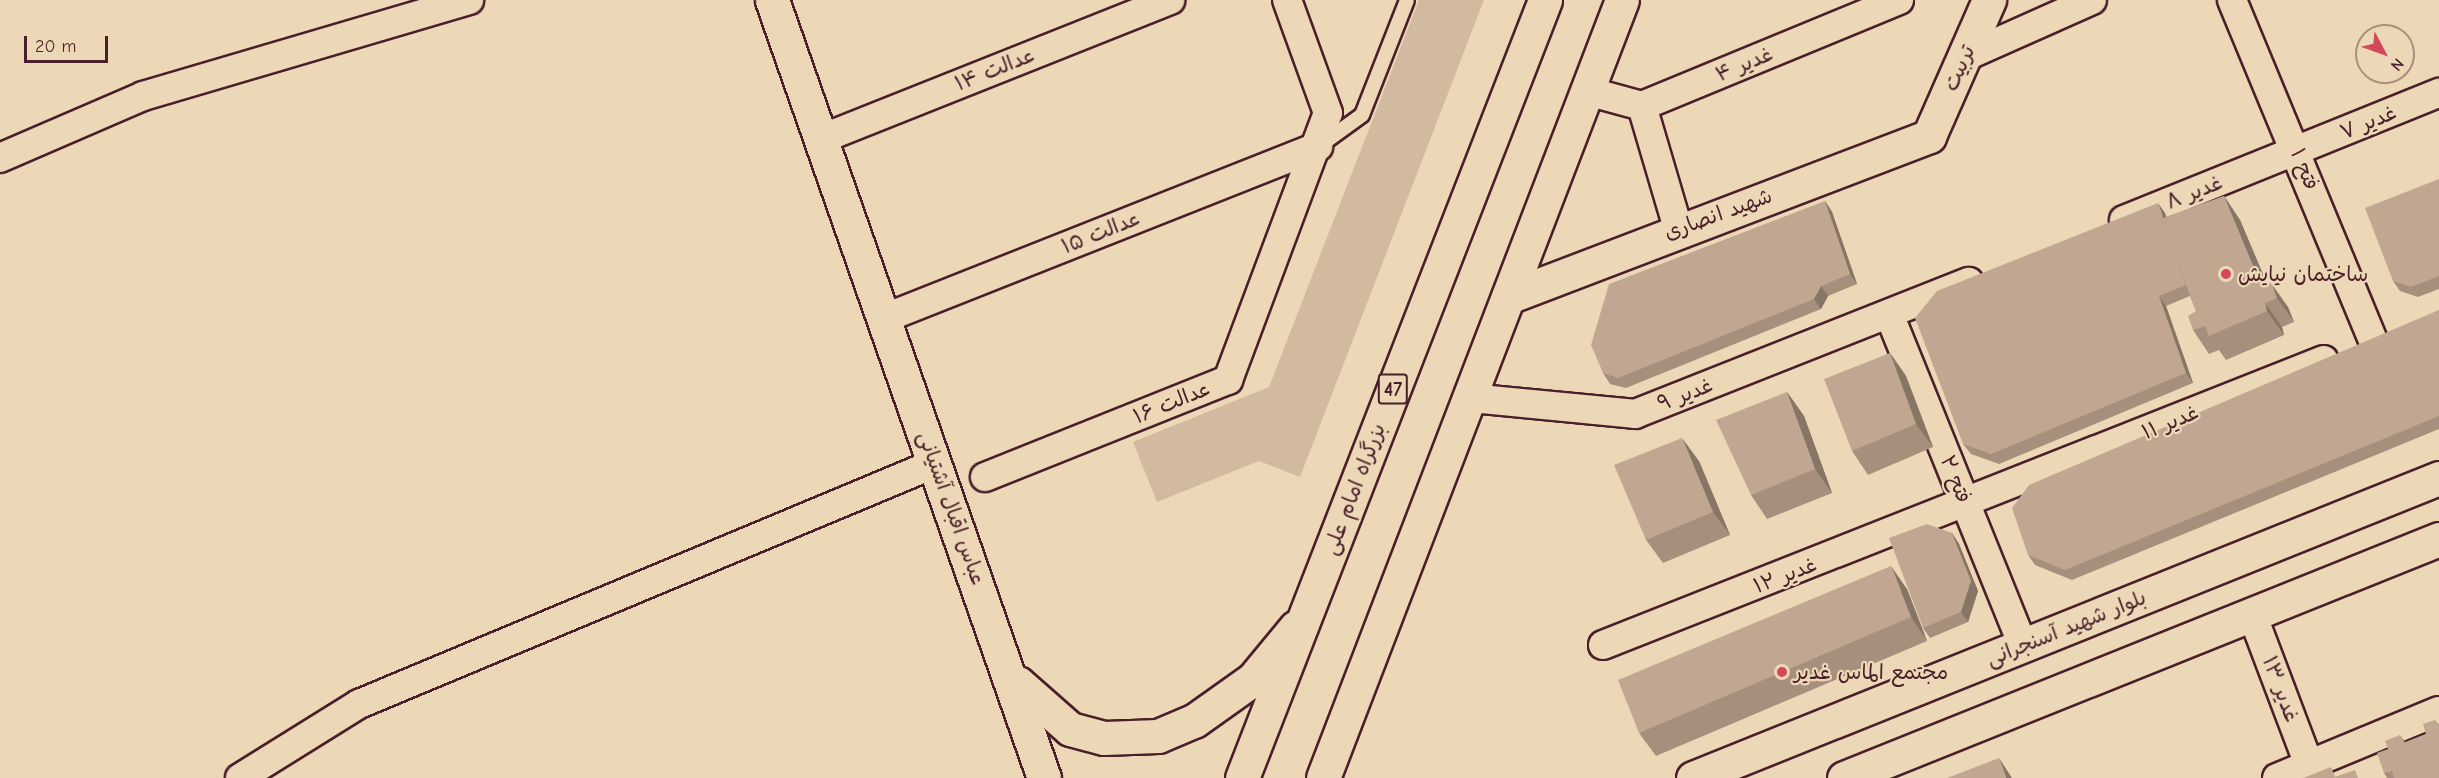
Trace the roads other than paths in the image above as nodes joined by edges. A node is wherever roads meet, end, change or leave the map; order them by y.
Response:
1 (469, 0) edge
2 (772, 0) edge
3 (1170, 0) edge
4 (1287, 0) edge
5 (1407, 0) edge
6 (1545, 0) edge
7 (1622, 0) edge
8 (1899, 0) edge
9 (1989, 0) edge
10 (2092, 0) edge
11 (2232, 0) edge
12 (1964, 57) junction
13 (1587, 91) junction
14 (2439, 93) edge
15 (1642, 106) junction
16 (1929, 136) joint
17 (821, 139) junction
18 (1318, 147) junction
19 (2298, 150) junction
20 (0, 158) edge
21 (1678, 228) junction
22 (2099, 230) edge
23 (2000, 270) edge
24 (1508, 297) junction
25 (1889, 314) junction
26 (885, 318) junction
27 (2384, 336) joint
28 (1470, 398) junction
29 (936, 463) junction
30 (985, 477) dead end
31 (2439, 478) edge
32 (1966, 504) junction
33 (2439, 539) edge
34 (2252, 614) junction
35 (1304, 616) junction
36 (1603, 645) dead end
37 (2023, 645) junction
38 (1011, 675) junction
39 (2439, 711) edge
40 (1341, 732) junction
41 (2310, 765) junction
42 (240, 778) edge
43 (1044, 778) edge
44 (1242, 778) edge
45 (1323, 778) edge
46 (1340, 778) edge
47 (1693, 778) edge
48 (1844, 778) edge
49 (2277, 778) edge

1 - 20 street
2 - 17 main road, عباس اقبال آشتیانی
3 - 17 street, عدالت ۱۴
4 - 18 street, عدالت ۱۶
5 - 18 lane
6 - 35 main road, بزرگراه امام علی / 47
7 - 13 main road
8 - 15 street, غدیر ۴
9 - 12 main road, تربیت
10 - 12 street
11 - 19 street, فتح ۱
12 - 16 main road, تربیت
13 - 15 street
13 - 24 main road
14 - 19 street, غدیر ۷
15 - 21 street
16 - 21 main road, شهید انصاری
17 - 26 main road, عباس اقبال آشتیانی
18 - 26 street, عدالت ۱۵
18 - 30 street, عدالت ۱۶
19 - 22 street, غدیر ۸
19 - 27 street, فتح ۱
21 - 24 main road, شهید انصاری
23 - 25 street
24 - 28 main road
25 - 28 street, غدیر ۹
25 - 32 street, فتح ۲
26 - 29 main road, عباس اقبال آشتیانی
27 - 32 street, غدیر ۱۱
28 - 40 main road
29 - 38 main road, عباس اقبال آشتیانی
29 - 42 street
31 - 37 main road, بلوار شهید آسنجرانی
32 - 36 street, غدیر ۱۲
32 - 37 street, فتح ۲
33 - 34 main road
34 - 41 street, غدیر ۱۳
34 - 48 main road
35 - 38 main road, عباس اقبال آشتیانی
35 - 44 main road, بزرگراه امام علی / 47
37 - 47 main road, بلوار شهید آسنجرانی
38 - 43 main road
39 - 41 street
40 - 45 main road
40 - 46 main road
41 - 49 street

